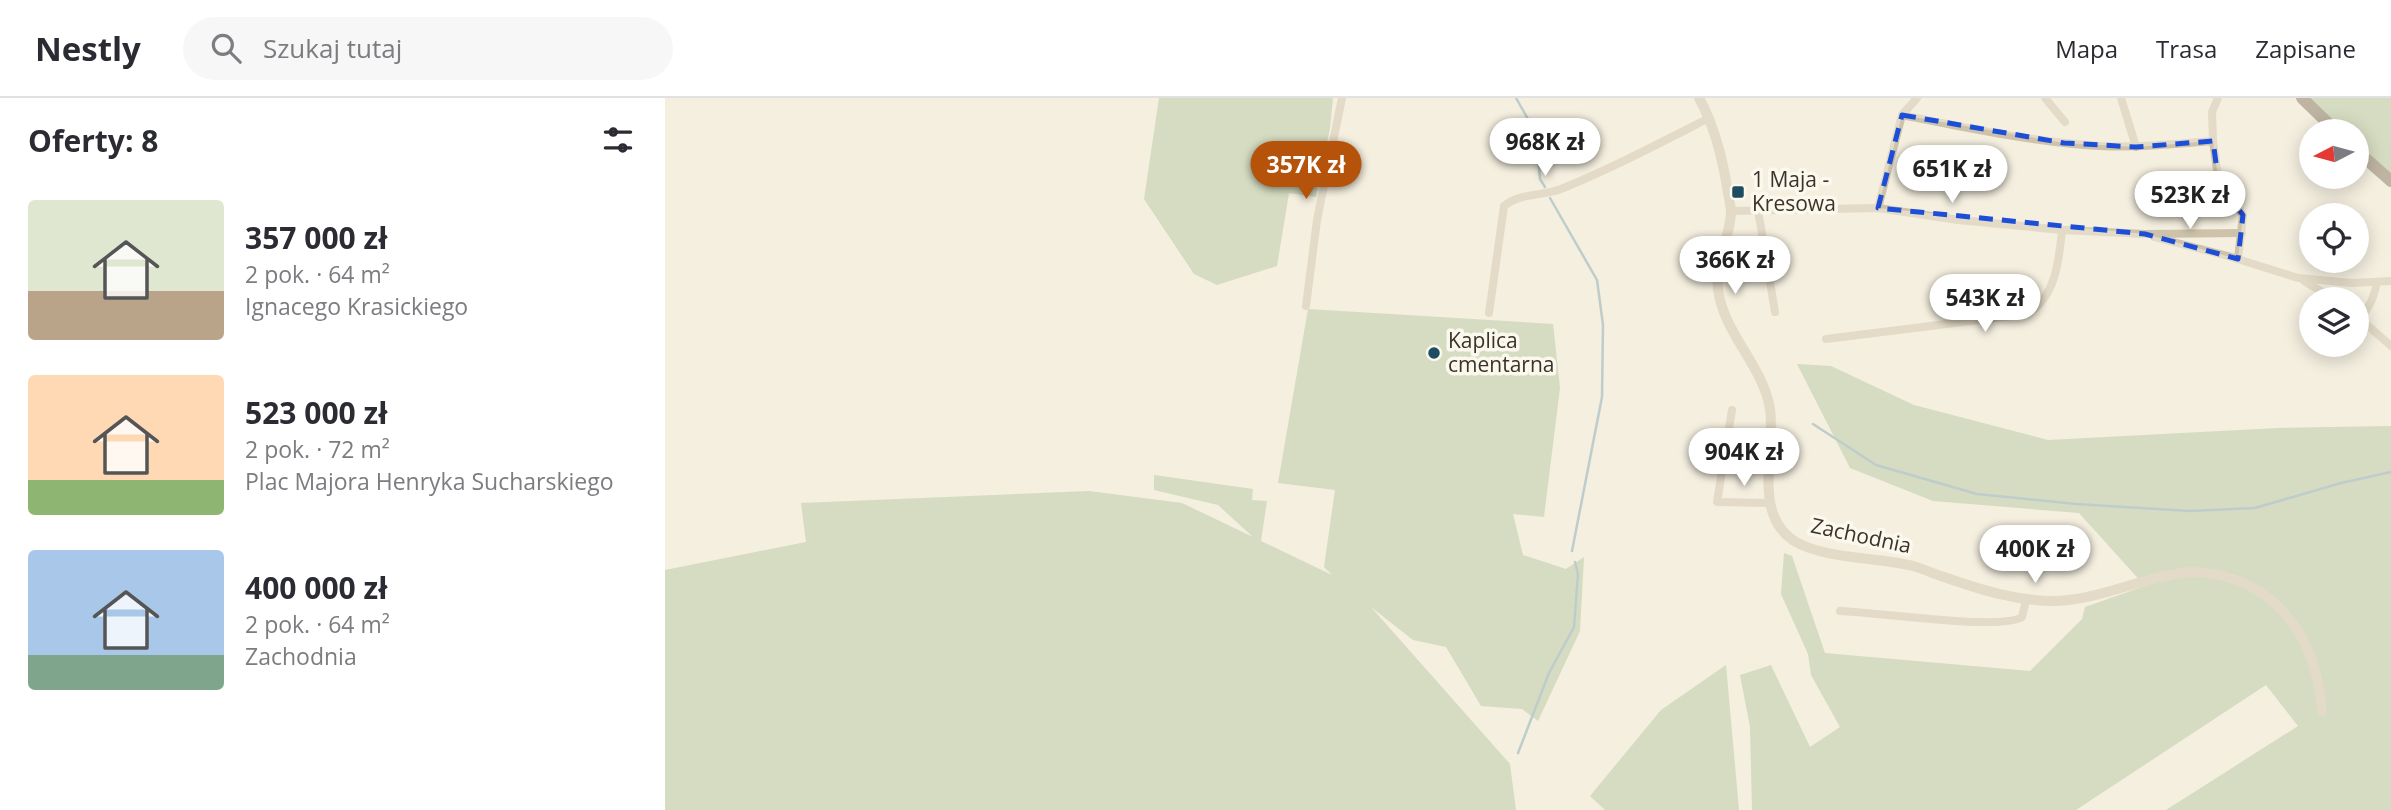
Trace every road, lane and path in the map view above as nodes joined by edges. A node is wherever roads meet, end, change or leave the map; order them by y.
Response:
1 (1342, 98) edge
2 (1699, 98) edge
3 (1917, 98) edge
4 (2045, 98) edge
5 (2121, 98) edge
6 (2218, 98) edge
7 (2302, 98) edge
8 (1902, 115) junction
9 (1709, 118) junction
10 (2324, 119) edge
11 (2065, 122) dead end
12 (2213, 141) junction
13 (2136, 147) junction
14 (2369, 162) edge
15 (2391, 181) edge
16 (1878, 208) junction
17 (1731, 211) junction
18 (1758, 211) junction
19 (2062, 230) junction
20 (2242, 233) junction
21 (2145, 234) junction
22 (1763, 239) junction
23 (1725, 242) junction
24 (2238, 259) junction
25 (2298, 278) junction
26 (2384, 282) edge
27 (2314, 287) edge
28 (1306, 306) dead end
29 (2369, 307) edge
30 (1775, 312) dead end
31 (1489, 313) dead end
32 (2369, 327) edge
33 (1826, 339) dead end
34 (2391, 346) edge
35 (1732, 410) dead end
36 (1770, 503) junction
37 (2026, 600) junction
38 (1840, 611) dead end
39 (2322, 711) dead end

1 - 28 street
2 - 9 street
3 - 8 street
4 - 11 street
5 - 13 street
6 - 12 street
7 - 10 main road
8 - 13 street
8 - 16 street
9 - 17 street
9 - 31 street
12 - 13 street
12 - 20 street
14 - 15 main road
16 - 18 street
16 - 19 street
17 - 18 street
17 - 23 street, Zachodnia
18 - 22 street
19 - 21 street
19 - 33 street
20 - 21 street
20 - 24 street
21 - 24 street
22 - 23 street
22 - 30 street
23 - 36 street, Zachodnia
24 - 25 street
25 - 26 street
25 - 27 street
26 - 29 street
32 - 34 street
35 - 36 street
36 - 37 street, Zachodnia
37 - 38 street
37 - 39 street, Zachodnia

